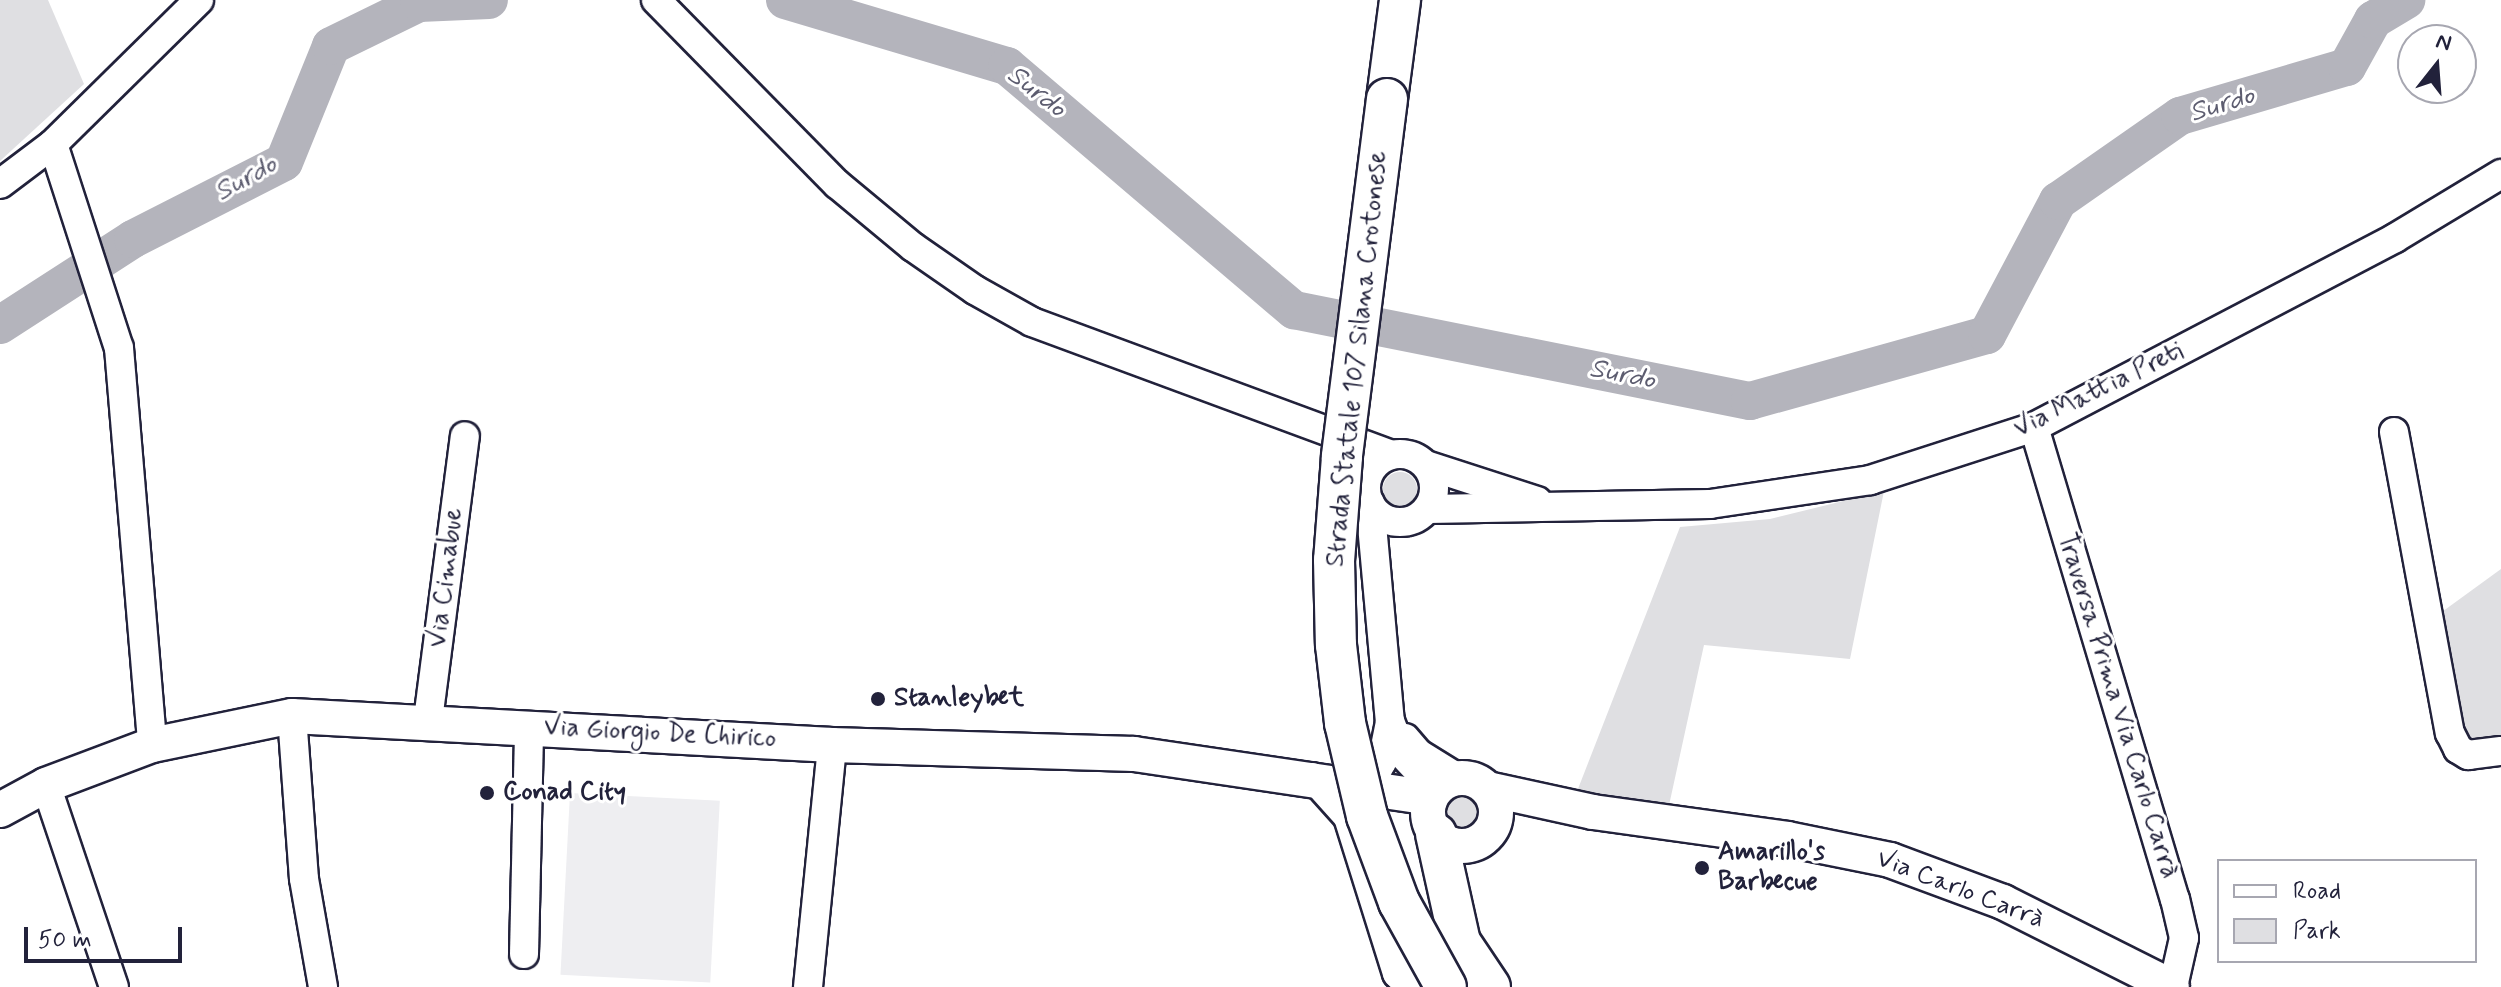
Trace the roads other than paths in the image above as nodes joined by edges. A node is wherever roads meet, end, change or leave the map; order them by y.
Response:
1 (199, 0) edge
2 (656, 0) edge
3 (1400, 0) edge
4 (53, 144) junction
5 (2501, 174) edge
6 (0, 184) edge
7 (1279, 413) junction
8 (2034, 427) junction
9 (2394, 432) dead end
10 (465, 436) dead end
11 (1391, 455) junction
12 (1426, 465) junction
13 (1369, 474) junction
14 (1370, 503) junction
15 (1564, 509) junction
16 (1424, 513) junction
17 (1381, 580) junction
18 (292, 716) junction
19 (428, 720) junction
20 (1390, 721) junction
21 (529, 726) junction
22 (152, 745) junction
23 (832, 745) junction
24 (2501, 751) edge
25 (1323, 779) junction
26 (46, 785) junction
27 (1369, 786) junction
28 (0, 810) edge
29 (1455, 811) junction
30 (524, 954) dead end
31 (114, 987) edge
32 (323, 987) edge
33 (808, 987) edge
34 (1409, 987) edge
35 (1446, 987) edge
36 (1490, 987) edge
37 (2172, 987) edge

1 - 4 street
2 - 7 street
3 - 35 highway, Strada Statale 107 Silana Crotonese, bridge
4 - 6 street
4 - 22 street
5 - 8 street, Via Mattia Preti
7 - 11 street, Via Mattia Preti
7 - 13 street
8 - 15 street, Via Mattia Preti
8 - 37 street, Traversa Prima Via Carlo Carrà
9 - 24 street
10 - 19 street, Via Cimabue
11 - 12 street, Via Mattia Preti
11 - 13 street
12 - 15 street, Via Mattia Preti
12 - 16 street
13 - 14 street
14 - 16 street, Via Mattia Preti
14 - 17 street
15 - 16 street, Via Mattia Preti
16 - 17 street
17 - 20 street
18 - 19 main road, Via Giorgio De Chirico
18 - 22 main road, Via Giorgio De Chirico
18 - 32 street
19 - 21 main road, Via Giorgio De Chirico
20 - 27 street
20 - 29 street
21 - 23 main road, Via Giorgio De Chirico
21 - 30 street
22 - 26 main road, Via Giorgio De Chirico
23 - 25 main road, Via Giorgio De Chirico
23 - 33 street
25 - 27 main road, Via Giorgio De Chirico
25 - 29 main road
25 - 34 street
26 - 28 main road, Via Giorgio De Chirico
26 - 31 street
27 - 29 main road, Via Giorgio De Chirico
29 - 36 highway
29 - 37 main road, Via Carlo Carrà

